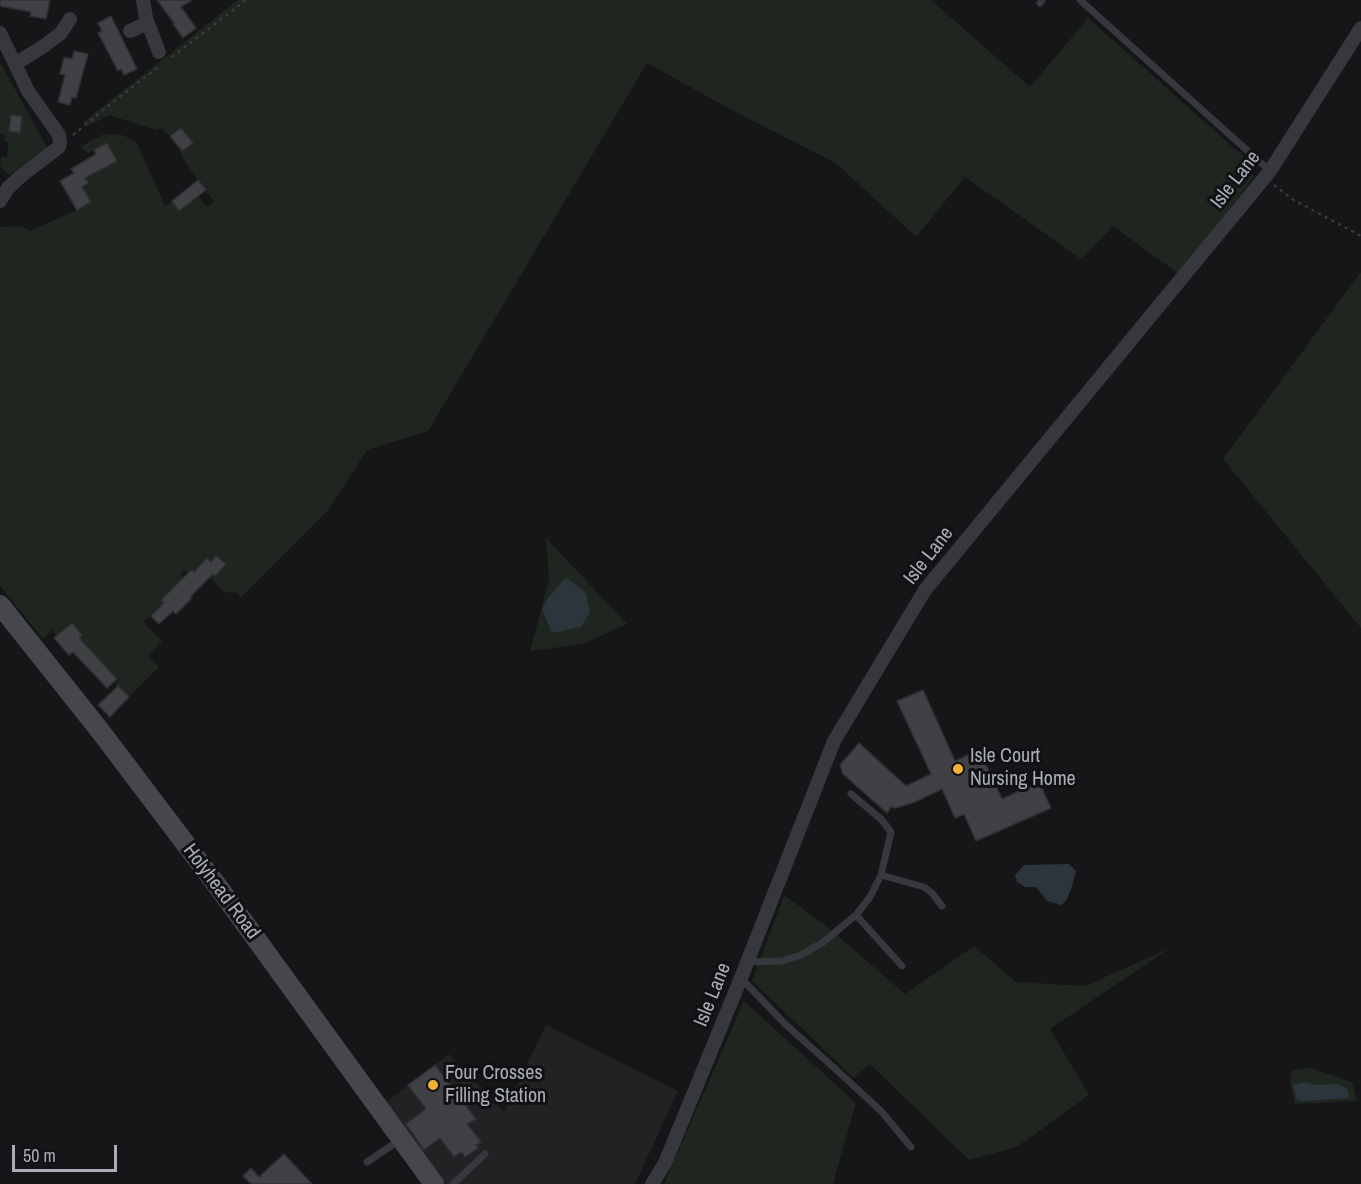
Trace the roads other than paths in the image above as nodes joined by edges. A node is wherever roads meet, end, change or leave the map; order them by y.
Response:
1 (143, 0) edge
2 (1080, 0) edge
3 (70, 20) dead end
4 (148, 23) junction
5 (1361, 28) edge
6 (130, 31) dead end
7 (0, 33) edge
8 (161, 58) road end
9 (15, 64) junction
10 (1270, 171) junction
11 (0, 201) edge
12 (0, 605) edge
13 (851, 794) dead end
14 (881, 875) junction
15 (942, 906) dead end
16 (856, 915) junction
17 (748, 962) junction
18 (902, 966) dead end
19 (741, 978) junction
20 (402, 1139) junction
21 (911, 1147) dead end
22 (485, 1154) dead end
23 (367, 1162) dead end
24 (434, 1184) edge
25 (453, 1184) edge
26 (652, 1184) edge

1 - 4 street
2 - 10 lane
3 - 9 street
4 - 6 street
4 - 8 street
5 - 10 street, Isle Lane
7 - 9 street
9 - 11 street
10 - 17 street, Isle Lane
12 - 20 main road, Holyhead Road
13 - 14 lane
14 - 15 lane
14 - 16 lane
16 - 17 lane
16 - 18 lane
17 - 19 street, Isle Lane
19 - 21 lane
19 - 26 street, Isle Lane
20 - 23 lane
20 - 24 main road, Holyhead Road
22 - 25 lane

